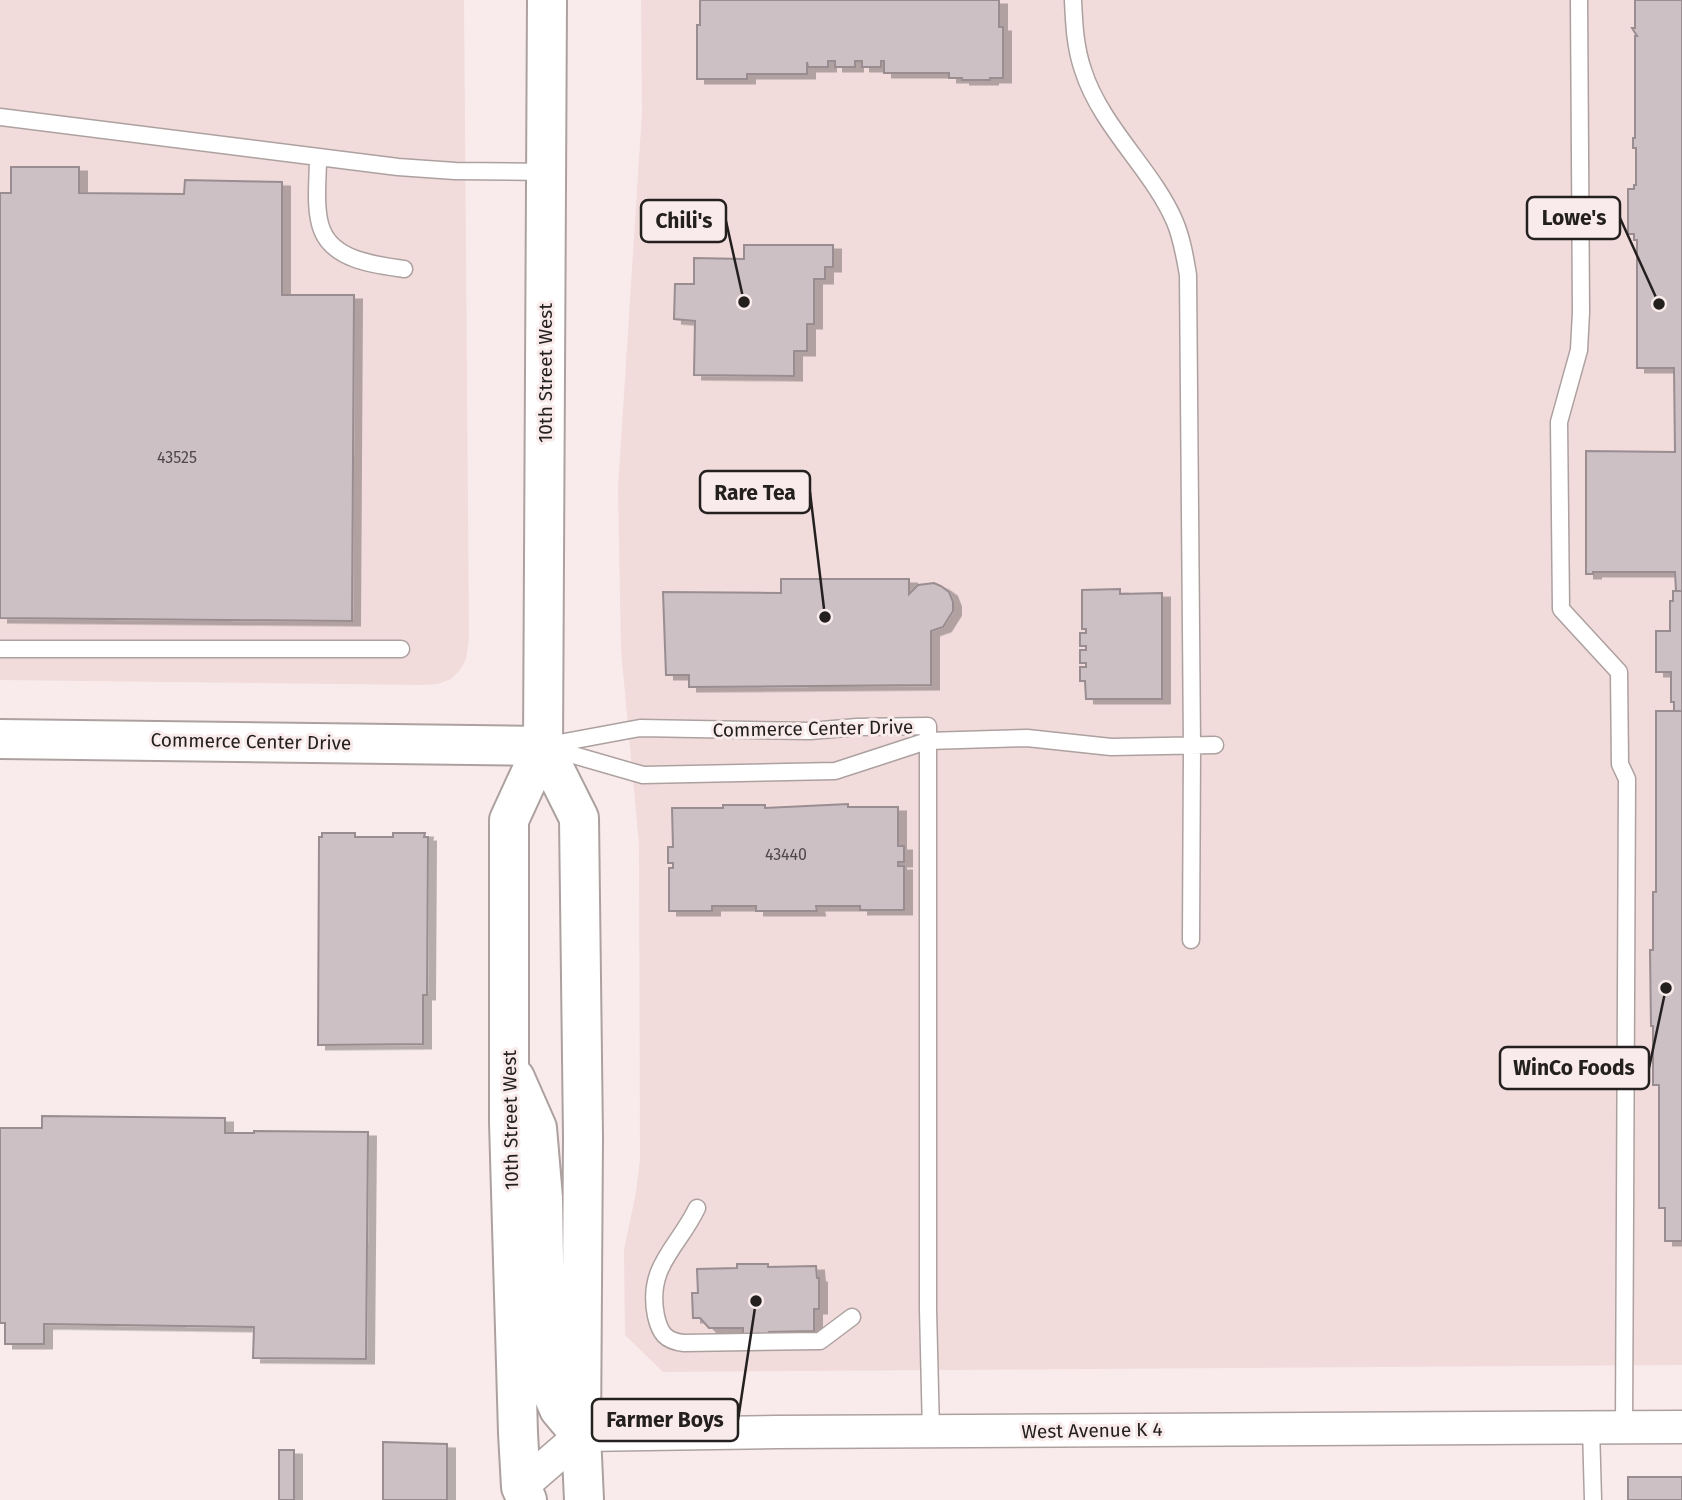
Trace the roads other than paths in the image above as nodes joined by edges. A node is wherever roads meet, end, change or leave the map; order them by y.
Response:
1 (547, 0) edge
2 (1073, 0) edge
3 (1579, 0) edge
4 (0, 117) edge
5 (318, 158) junction
6 (546, 172) junction
7 (404, 269) dead end
8 (0, 649) edge
9 (401, 649) dead end
10 (0, 739) edge
11 (927, 741) junction
12 (1214, 745) dead end
13 (543, 746) junction
14 (1192, 746) junction
15 (1191, 940) dead end
16 (508, 1062) junction
17 (697, 1208) dead end
18 (852, 1317) dead end
19 (1591, 1427) junction
20 (1624, 1427) junction
21 (1682, 1427) edge
22 (930, 1432) junction
23 (581, 1435) junction
24 (524, 1494) edge
25 (584, 1500) edge
26 (1593, 1500) edge

1 - 6 main road, 10th Street West
2 - 14 lane
3 - 20 lane
4 - 5 lane
5 - 6 lane
5 - 7 lane
6 - 13 main road, 10th Street West
8 - 9 lane
10 - 13 main road, Commerce Center Drive
11 - 13 lane, Commerce Center Drive
11 - 13 lane, Commerce Center Drive
11 - 14 lane
11 - 22 lane
12 - 14 lane
13 - 16 main road, 10th Street West
13 - 23 main road, 10th Street West
14 - 15 lane
16 - 23 main road
16 - 24 main road, 10th Street West
17 - 18 lane
19 - 20 street, West Avenue K 4
19 - 22 street, West Avenue K 4
19 - 26 lane
20 - 21 street, West Avenue K 4
22 - 23 street, West Avenue K 4
23 - 24 street
23 - 25 main road, 10th Street West

